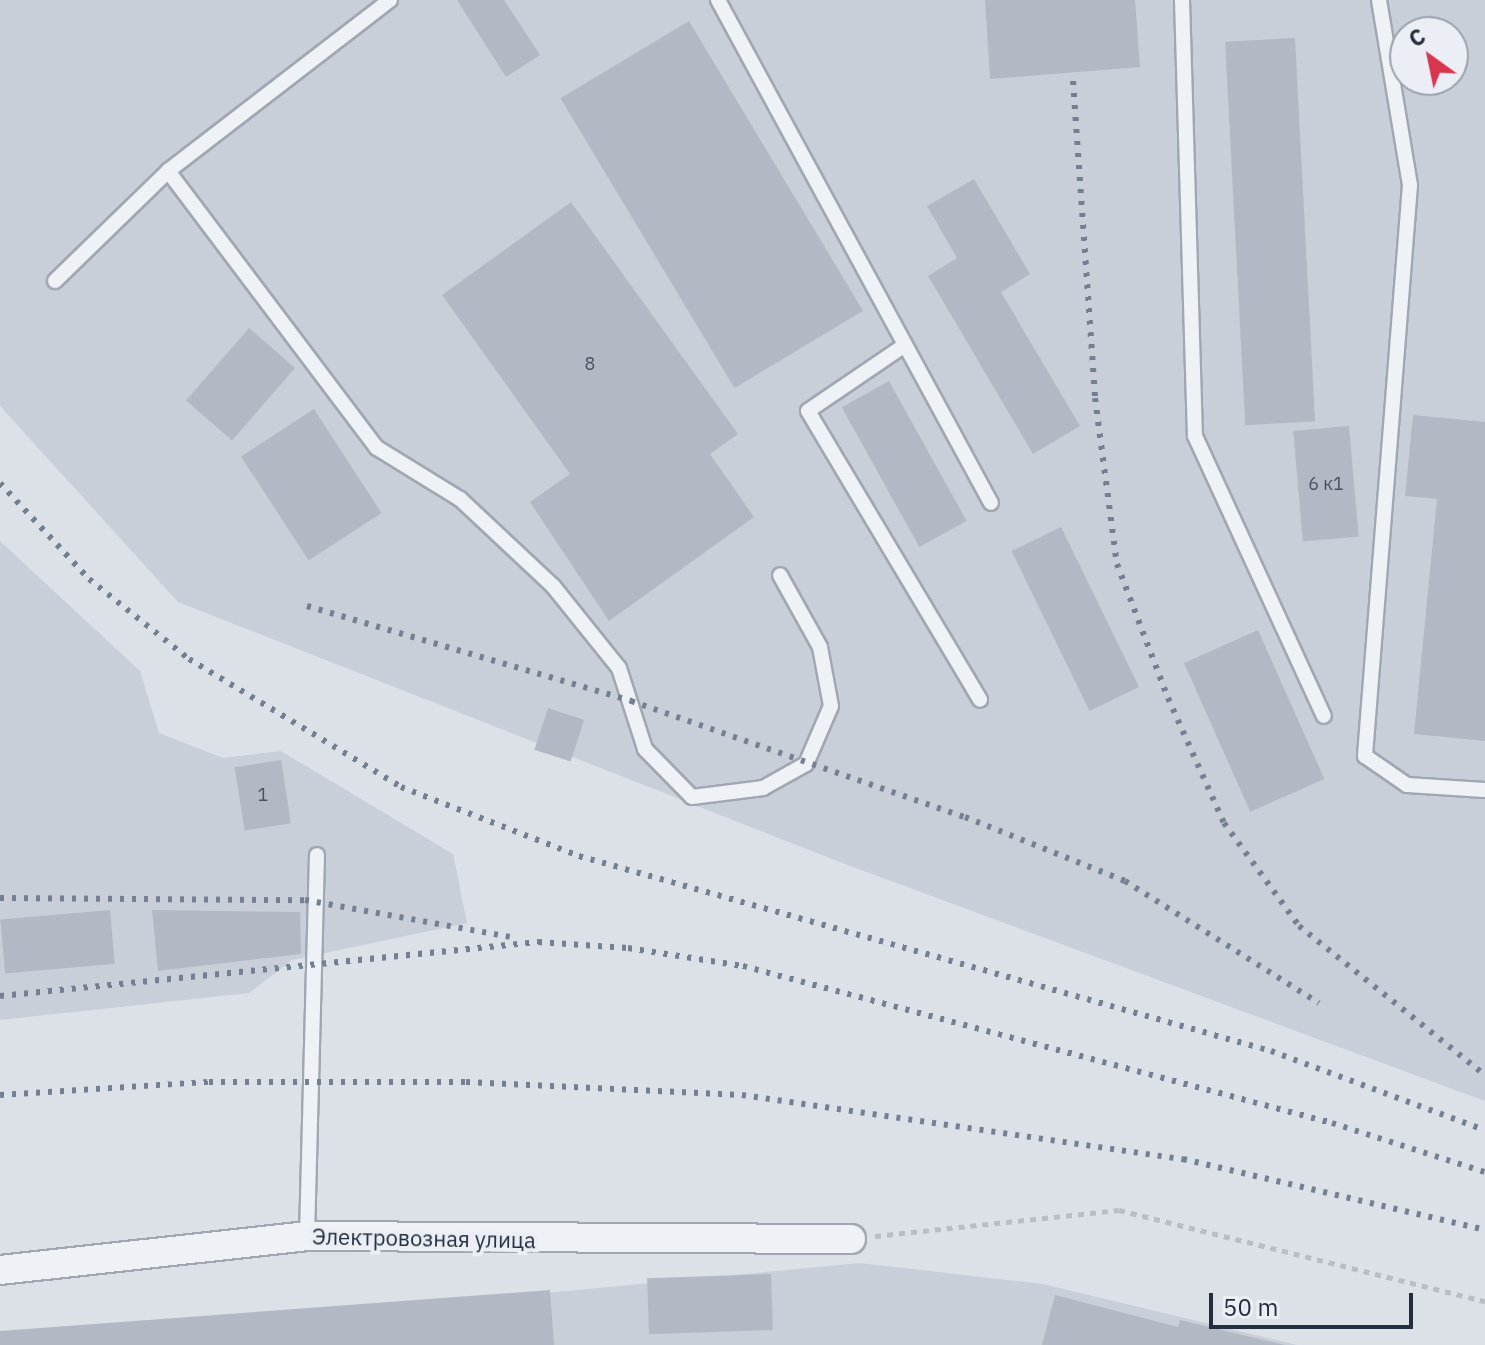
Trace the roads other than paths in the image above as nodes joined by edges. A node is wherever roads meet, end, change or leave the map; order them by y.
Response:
1 (390, 0) edge
2 (718, 0) edge
3 (1182, 0) edge
4 (1379, 0) edge
5 (168, 171) junction
6 (55, 281) dead end
7 (905, 345) junction
8 (991, 503) dead end
9 (780, 575) dead end
10 (980, 700) dead end
11 (1324, 716) dead end
12 (1485, 790) edge
13 (317, 855) dead end
14 (307, 1236) junction
15 (851, 1239) road end
16 (0, 1270) edge

1 - 5 lane
2 - 7 lane
3 - 11 lane
4 - 12 lane
5 - 6 lane
5 - 9 lane
7 - 8 lane
7 - 10 lane
13 - 14 lane
14 - 15 street, Электровозная улица
14 - 16 street, Электровозная улица

